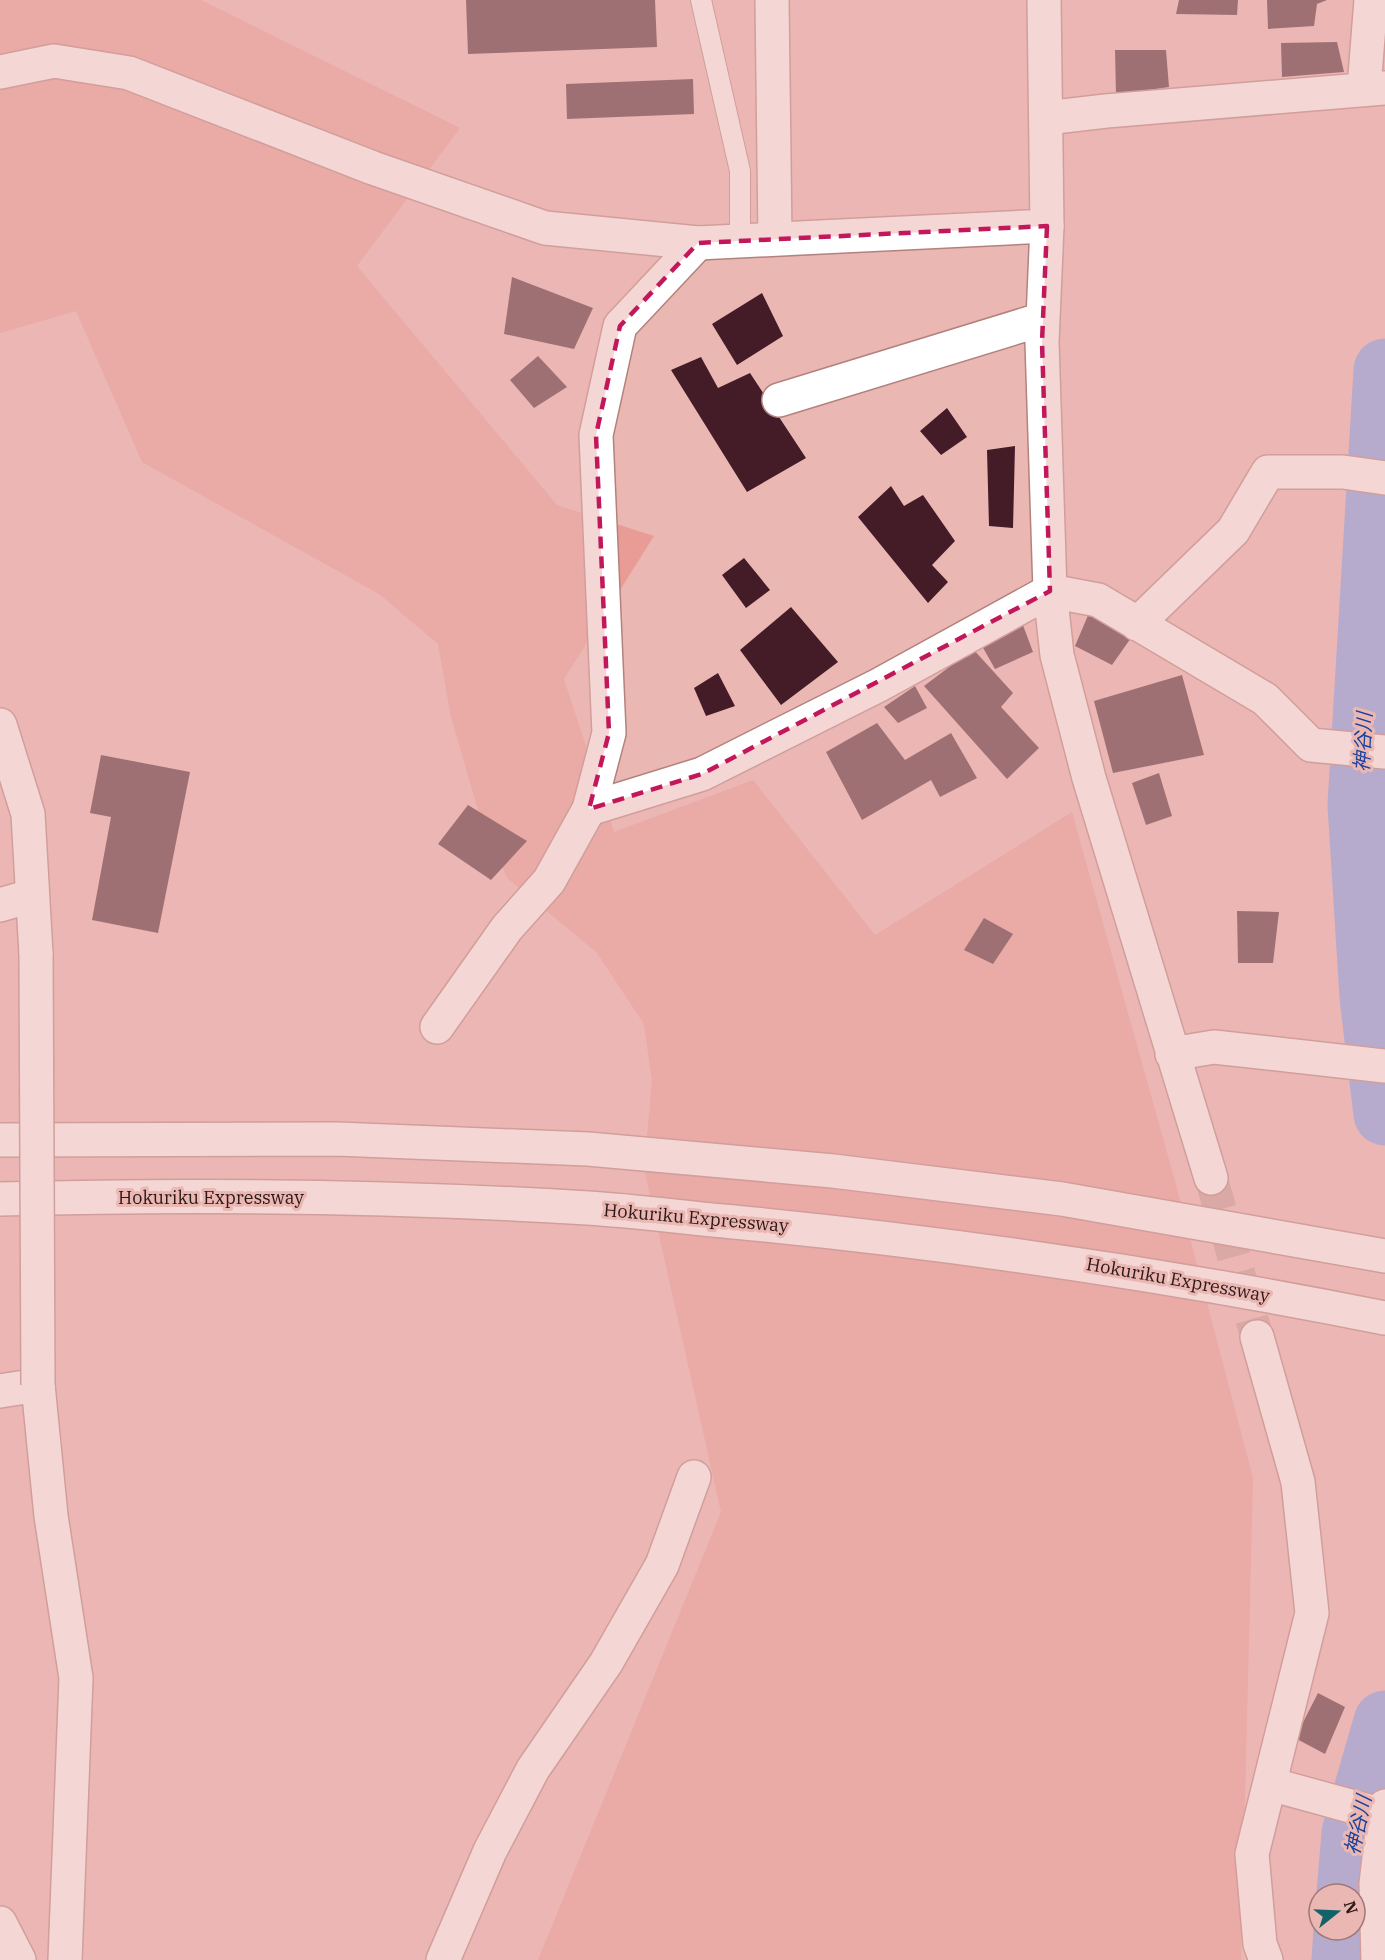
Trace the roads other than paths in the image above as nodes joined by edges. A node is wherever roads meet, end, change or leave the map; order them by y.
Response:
1 (701, 0) edge
2 (772, 0) edge
3 (1044, 0) edge
4 (1371, 0) edge
5 (0, 72) edge
6 (1375, 88) edge
7 (1046, 118) junction
8 (1047, 226) junction
9 (775, 238) junction
10 (740, 240) junction
11 (698, 243) junction
12 (1043, 319) junction
13 (779, 400) dead end
14 (1385, 478) edge
15 (1050, 591) junction
16 (1137, 624) junction
17 (0, 725) edge
18 (1385, 752) edge
19 (589, 809) junction
20 (31, 896) junction
21 (0, 905) edge
22 (438, 1027) dead end
23 (1172, 1054) junction
24 (1385, 1066) edge
25 (0, 1140) edge
26 (1211, 1178) tunnel mouth
27 (0, 1199) edge
28 (1385, 1256) edge
29 (1385, 1318) edge
30 (1257, 1337) tunnel mouth
31 (38, 1385) junction
32 (0, 1391) edge
33 (694, 1477) dead end
34 (1270, 1784) junction
35 (1384, 1811) edge
36 (0, 1923) edge
37 (19, 1960) edge
38 (65, 1960) edge
39 (443, 1960) edge
40 (1266, 1960) edge
41 (1378, 1960) edge

1 - 10 lane
2 - 9 main road
3 - 7 main road
4 - 6 main road
5 - 11 main road
6 - 7 main road
7 - 8 main road
8 - 9 main road
8 - 12 main road
9 - 10 main road
10 - 11 main road
11 - 19 main road
12 - 13 main road
12 - 15 main road
14 - 16 main road
15 - 16 main road
15 - 19 main road
15 - 23 main road
16 - 18 main road
17 - 20 main road
19 - 22 main road
20 - 21 main road
20 - 31 main road, bridge
23 - 24 main road
23 - 26 main road
25 - 28 main road
27 - 29 main road, Hokuriku Expressway
30 - 34 main road
31 - 32 main road
31 - 38 main road
33 - 39 main road
34 - 35 main road
34 - 40 main road
35 - 41 main road
36 - 37 main road

